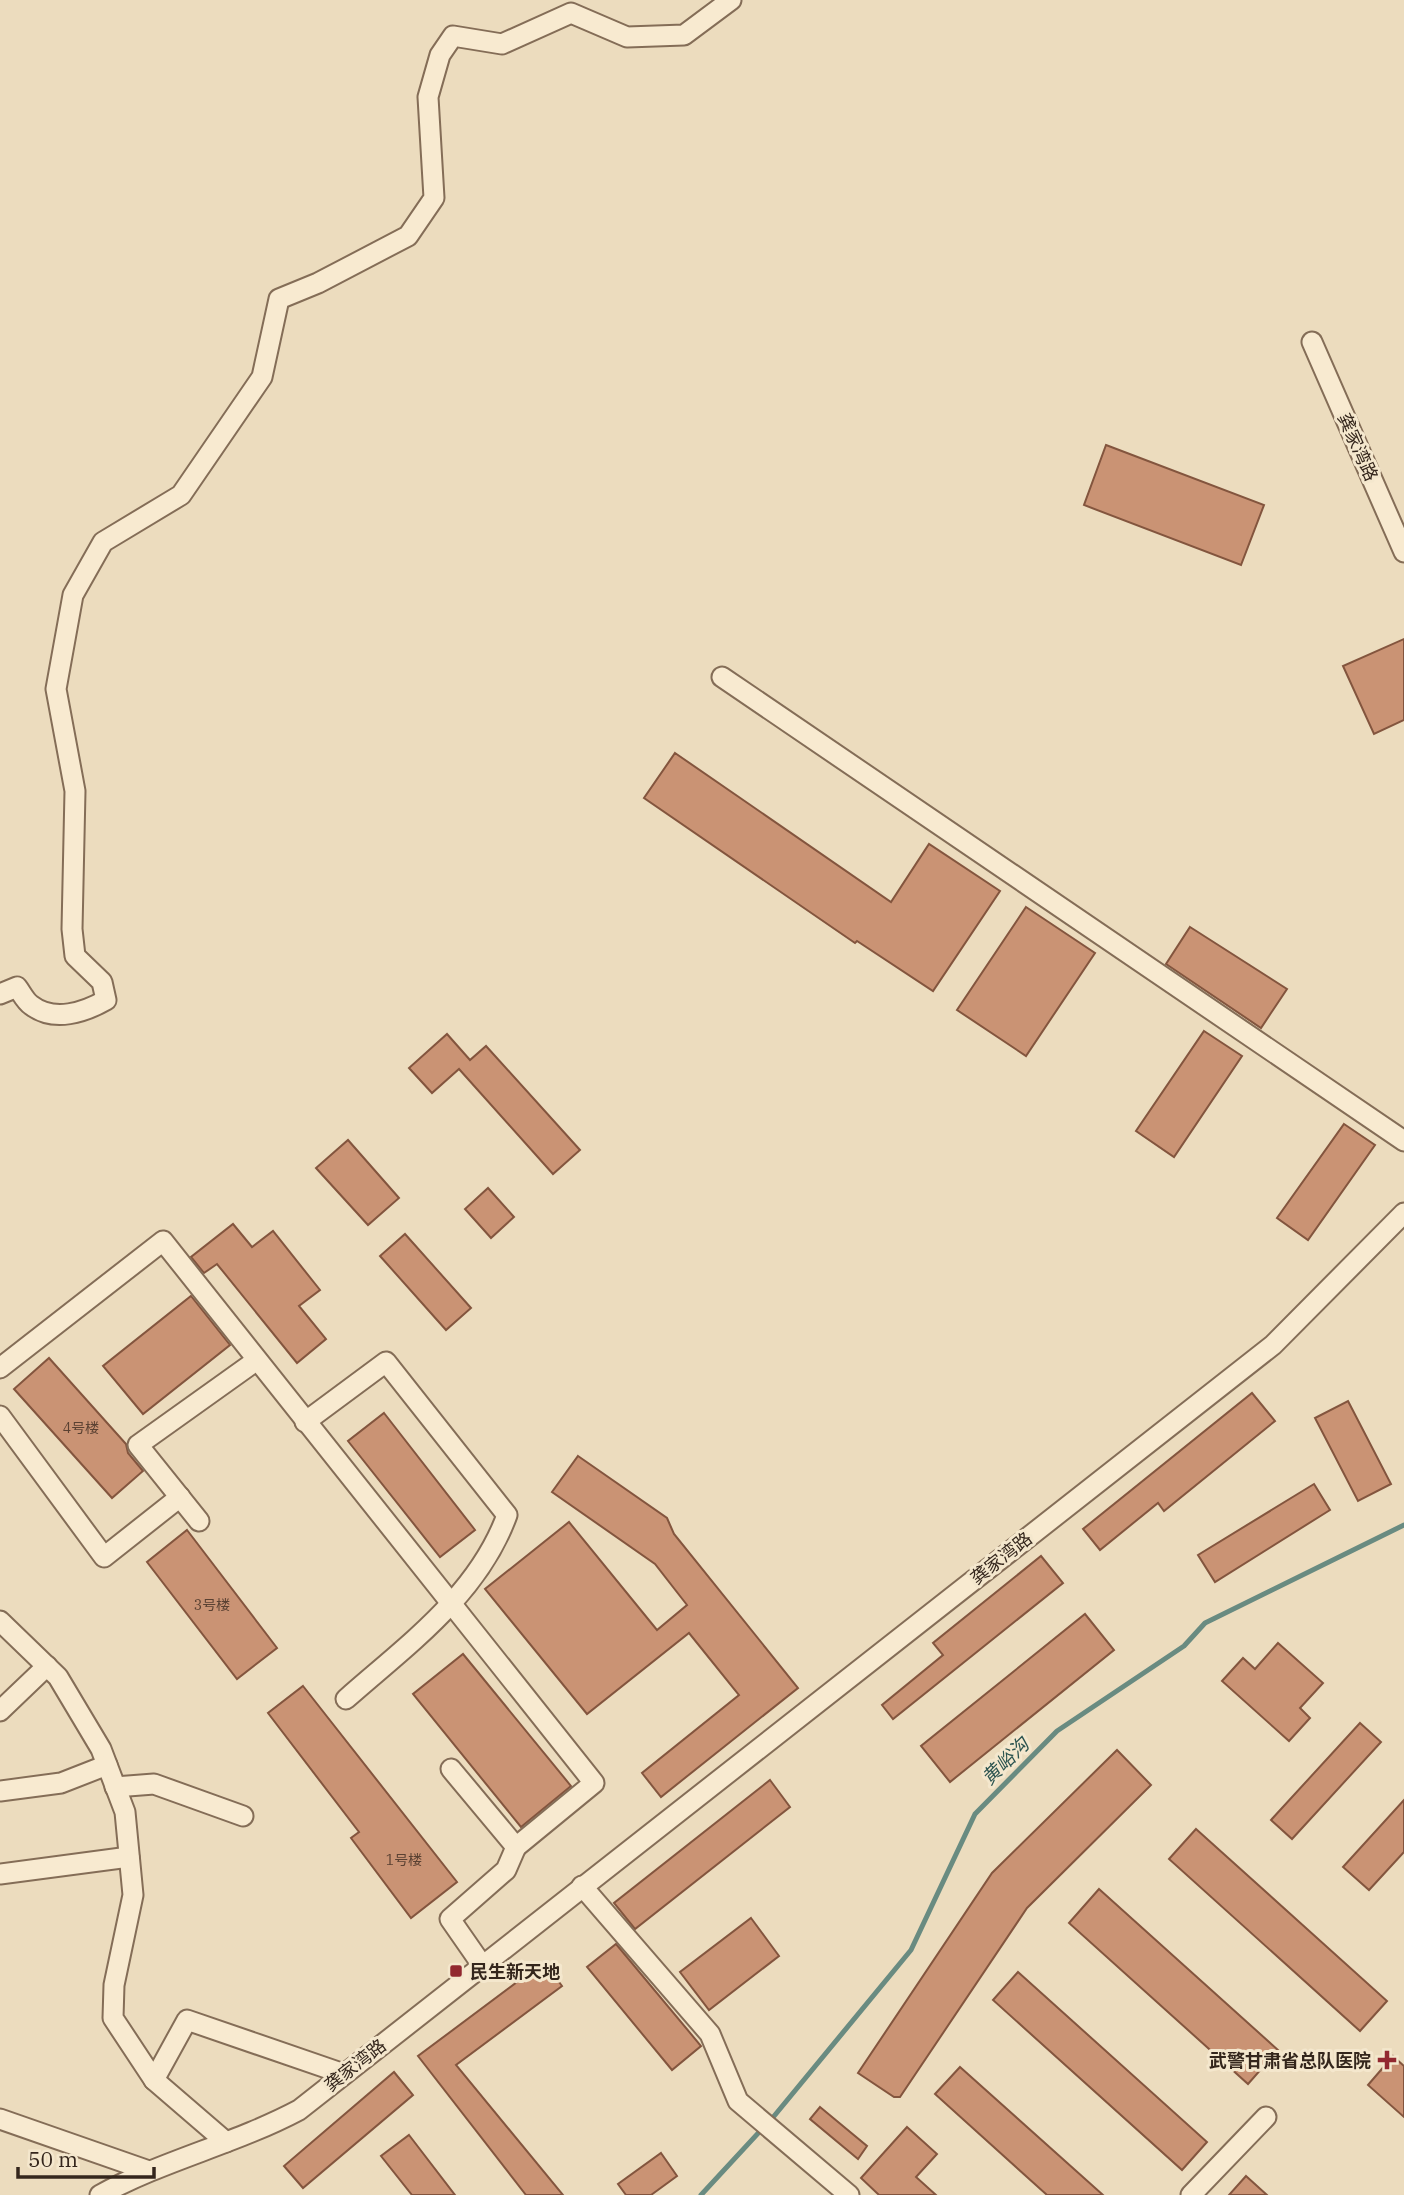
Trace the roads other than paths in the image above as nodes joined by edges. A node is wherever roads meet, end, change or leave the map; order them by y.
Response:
1 (731, 0) edge
2 (1312, 342) dead end
3 (1404, 552) edge
4 (722, 677) dead end
5 (0, 994) edge
6 (1404, 1141) edge
7 (1404, 1213) edge
8 (257, 1360) junction
9 (0, 1368) edge
10 (0, 1416) edge
11 (305, 1422) junction
12 (180, 1497) junction
13 (199, 1521) dead end
14 (451, 1606) junction
15 (0, 1621) edge
16 (47, 1666) junction
17 (346, 1699) dead end
18 (0, 1711) edge
19 (107, 1765) junction
20 (451, 1769) dead end
21 (116, 1787) junction
22 (0, 1791) edge
23 (243, 1816) dead end
24 (516, 1847) junction
25 (129, 1857) junction
26 (1, 1876) edge
27 (582, 1886) junction
28 (482, 1965) junction
29 (344, 2074) junction
30 (154, 2080) junction
31 (1266, 2118) dead end
32 (0, 2119) edge
33 (226, 2142) junction
34 (149, 2171) junction
35 (100, 2195) edge
36 (849, 2195) edge
37 (1191, 2195) edge

1 - 5 street
2 - 3 street, 龚家湾路
4 - 6 street
7 - 27 street, 龚家湾路
8 - 9 street
8 - 11 street
8 - 12 street
10 - 12 street
11 - 14 street
11 - 14 street
12 - 13 street
14 - 17 street
14 - 24 street
15 - 16 street
16 - 18 street
16 - 19 street
19 - 21 street
19 - 22 street
20 - 24 street
21 - 23 street
21 - 25 street
24 - 28 street
25 - 26 street
25 - 30 street
27 - 28 street, 龚家湾路
27 - 36 street
28 - 29 street, 龚家湾路
29 - 30 street
29 - 33 street, 龚家湾路
30 - 33 street
31 - 37 street
32 - 34 street
33 - 34 street, 龚家湾路
34 - 35 street, 龚家湾路

